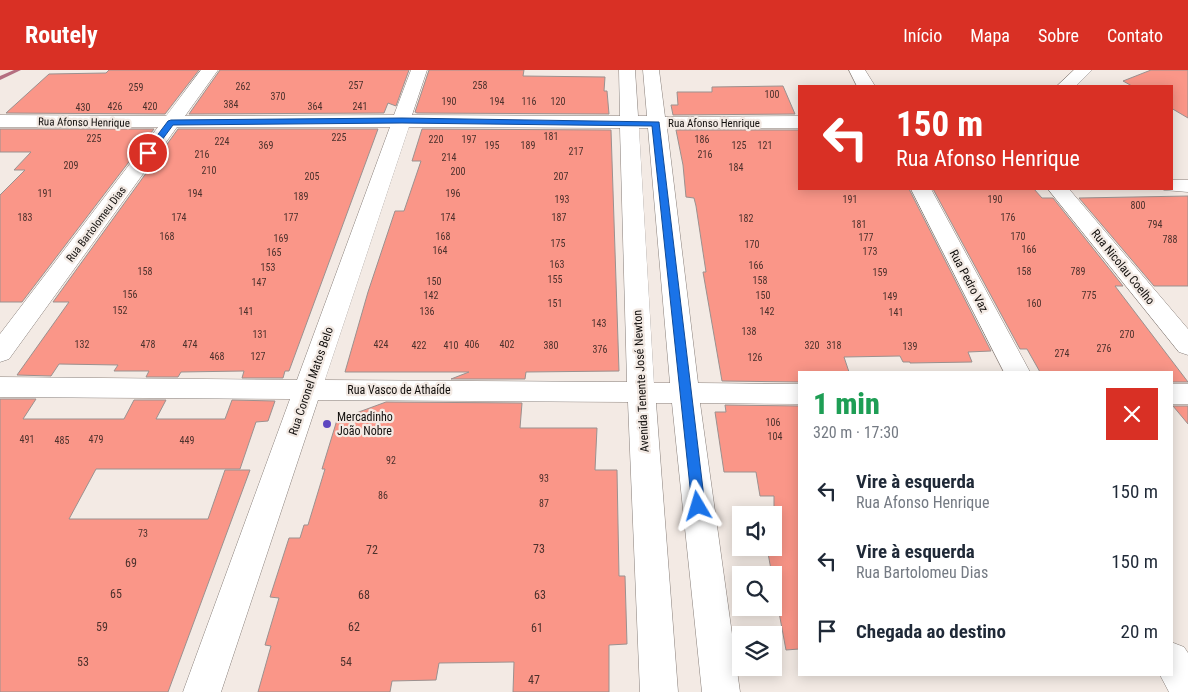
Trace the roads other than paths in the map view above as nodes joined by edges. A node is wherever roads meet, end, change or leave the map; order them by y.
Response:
1 (210, 70) edge
2 (420, 70) edge
3 (627, 70) edge
4 (651, 70) edge
5 (857, 70) edge
6 (1054, 70) edge
7 (1084, 70) edge
8 (1068, 84) edge
9 (865, 85) edge
10 (0, 121) edge
11 (402, 121) junction
12 (798, 122) edge
13 (171, 123) junction
14 (643, 124) junction
15 (1173, 186) edge
16 (1188, 186) edge
17 (922, 190) edge
18 (1059, 190) edge
19 (1188, 346) edge
20 (0, 353) edge
21 (1016, 371) edge
22 (0, 388) edge
23 (308, 390) junction
24 (641, 392) junction
25 (685, 394) junction
26 (798, 394) edge
27 (1173, 394) edge
28 (1188, 394) edge
29 (1173, 663) edge
30 (1188, 690) edge
31 (202, 692) edge
32 (659, 692) edge
33 (721, 692) edge

1 - 13 street, Rua Bartolomeu Dias
2 - 11 street, Rua Coronel Matos Belo
3 - 14 street, Avenida Tenente José Newton
4 - 14 street, Avenida Tenente José Newton
5 - 9 street
6 - 8 street
7 - 8 street
10 - 13 street, Rua Afonso Henrique
11 - 13 street, Rua Afonso Henrique
11 - 14 street, Rua Afonso Henrique
11 - 23 street, Rua Coronel Matos Belo
12 - 14 street, Rua Afonso Henrique
13 - 20 street, Rua Bartolomeu Dias
14 - 24 street, Avenida Tenente José Newton
14 - 25 street, Avenida Tenente José Newton
15 - 16 street
17 - 21 street, Rua Pedro Vaz
18 - 19 street, Rua Nicolau Coelho
22 - 23 street, Rua Vasco de Athaíde
23 - 24 street, Rua Vasco de Athaíde
23 - 31 street, Rua Coronel Matos Belo
24 - 25 street, Rua Vasco de Athaíde
24 - 32 street, Avenida Tenente José Newton
25 - 26 street, Rua Vasco de Athaíde
25 - 33 street, Avenida Tenente José Newton
27 - 28 street
29 - 30 street

